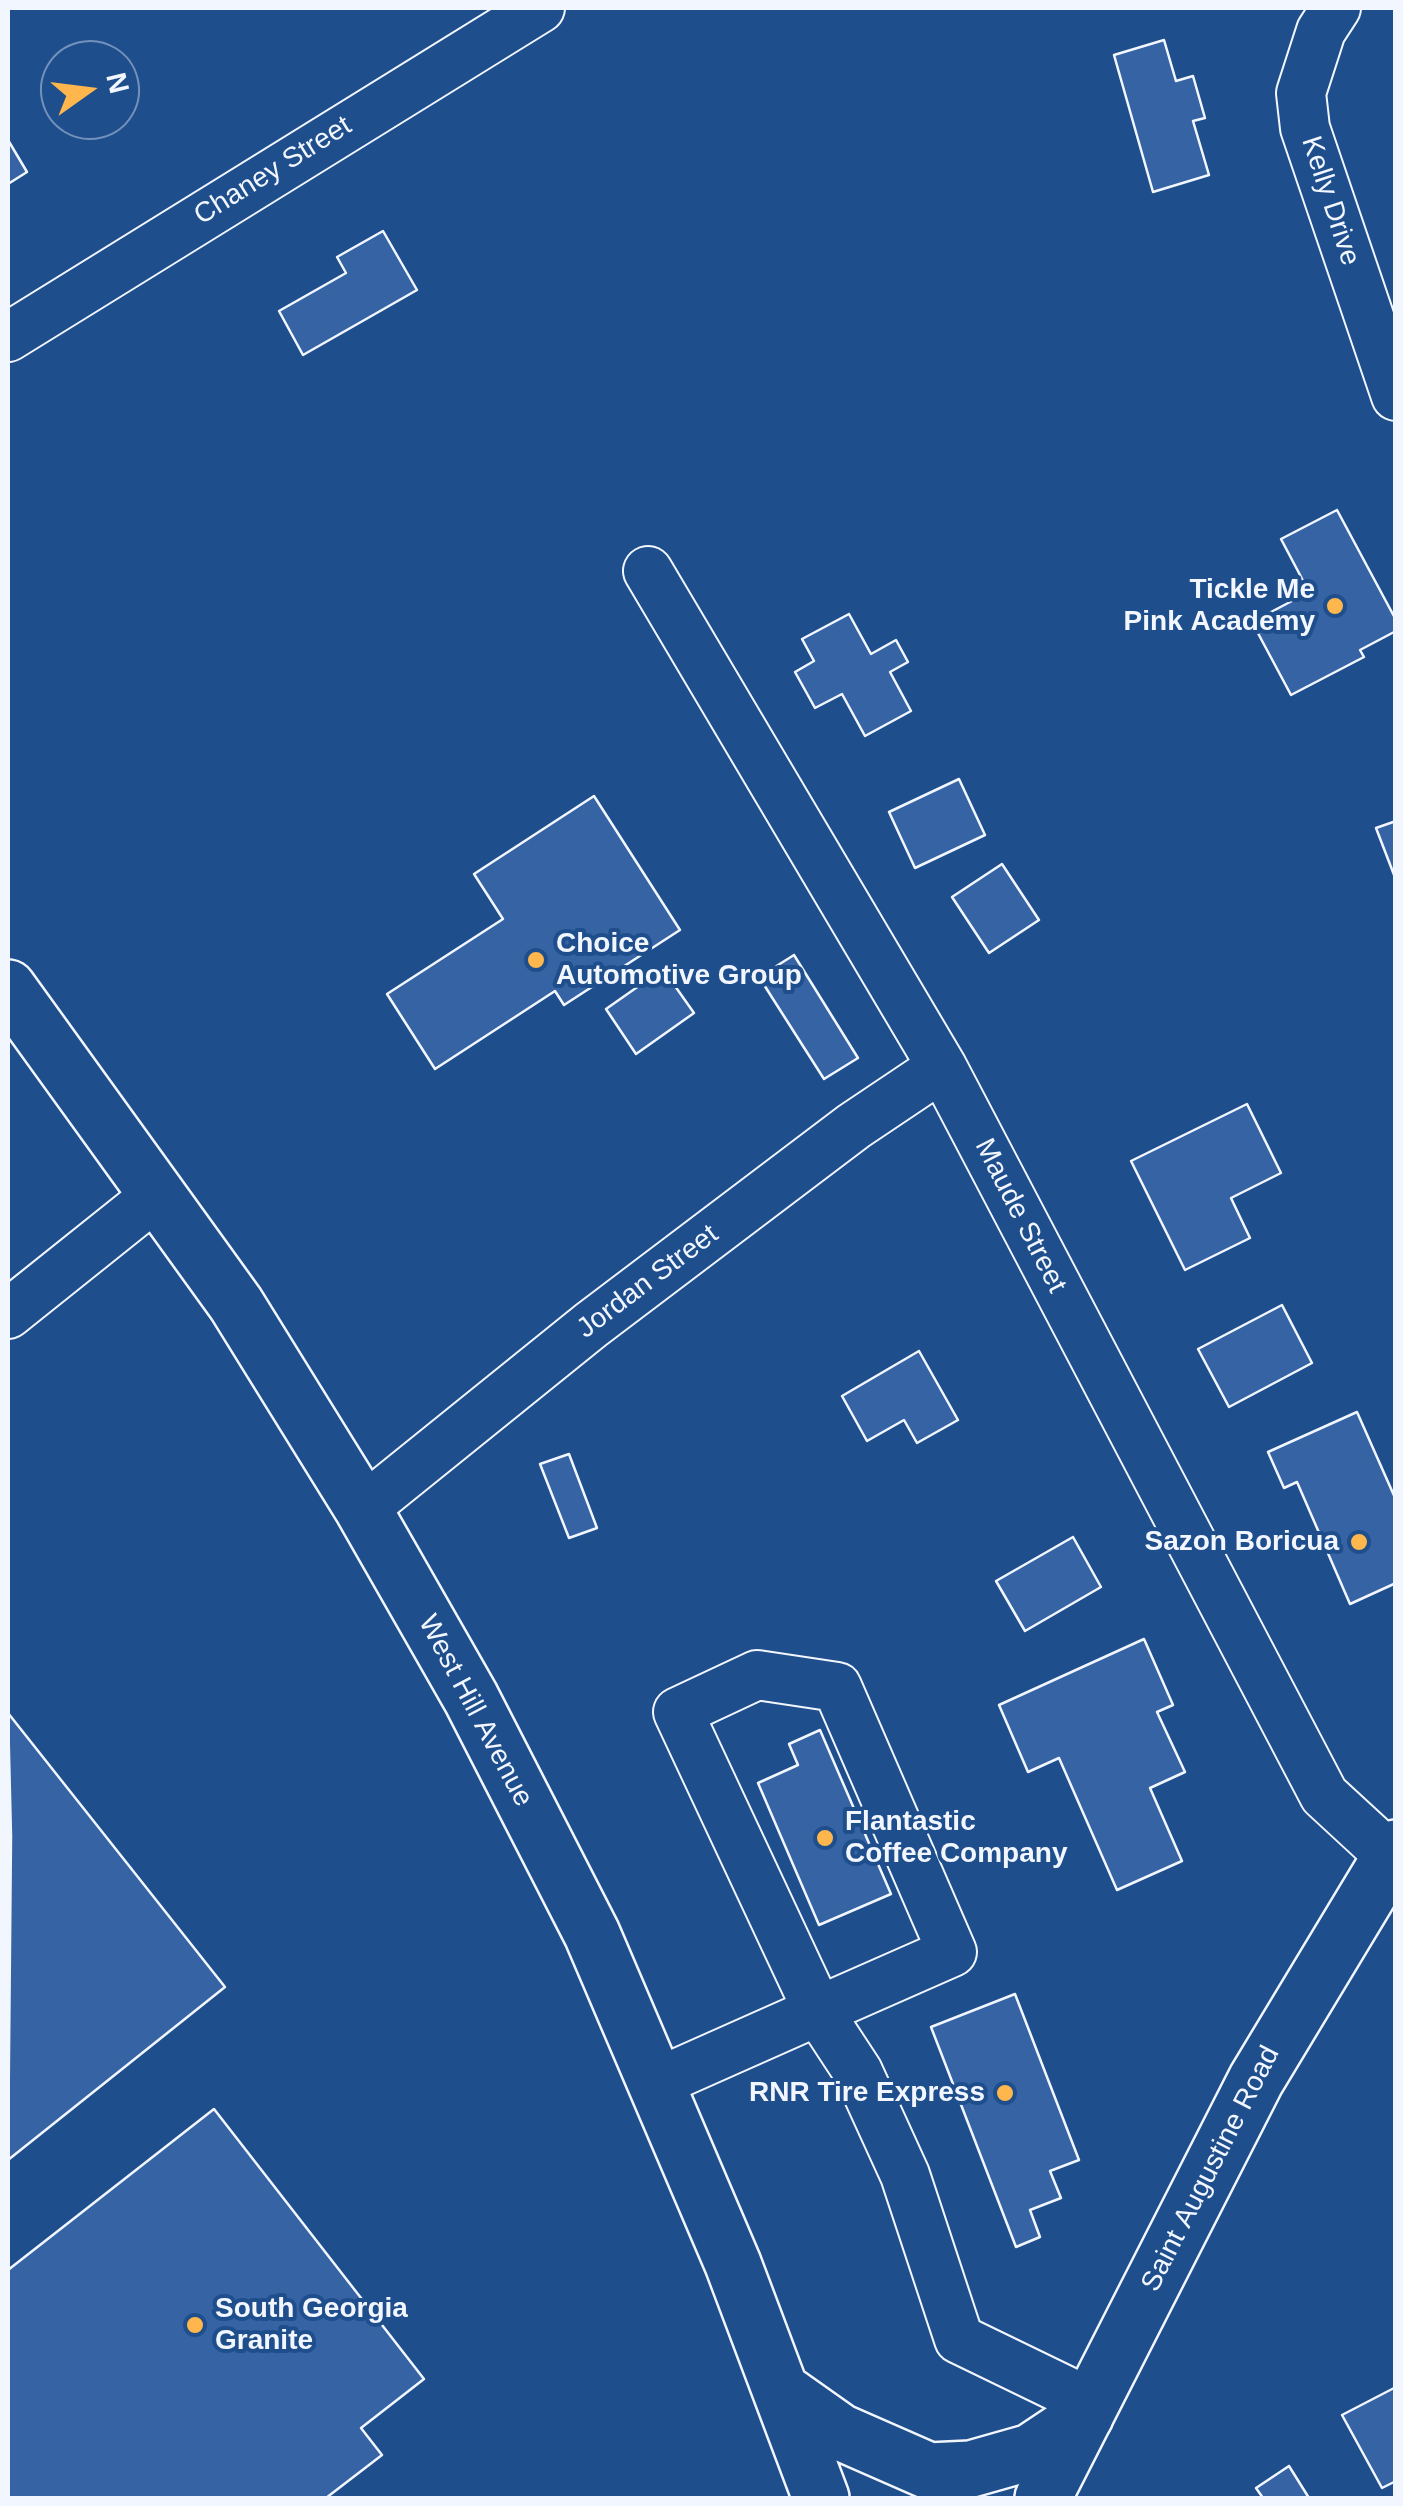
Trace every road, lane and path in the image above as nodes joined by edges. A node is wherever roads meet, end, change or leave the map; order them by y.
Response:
1 (540, 8) edge
2 (1336, 8) edge
3 (8, 336) edge
4 (1396, 396) edge
5 (648, 571) dead end
6 (8, 988) edge
7 (942, 1067) junction
8 (158, 1194) junction
9 (8, 1314) edge
10 (363, 1509) junction
11 (1393, 1852) edge
12 (818, 2011) junction
13 (656, 2082) junction
14 (782, 2391) junction
15 (1088, 2410) junction
16 (814, 2496) edge
17 (1043, 2498) edge

1 - 3 street, Chaney Street
2 - 4 street, Kelly Drive
5 - 7 street, Maude Street
6 - 8 main road, West Hill Avenue
7 - 10 street, Jordan Street
7 - 11 street, Maude Street
8 - 9 street
8 - 10 main road, West Hill Avenue
10 - 13 main road, West Hill Avenue
11 - 15 main road, Saint Augustine Road
12 - 12 street
12 - 13 street
12 - 15 street
13 - 14 main road, West Hill Avenue
14 - 15 main road
14 - 16 main road, West Hill Avenue
15 - 17 main road, Saint Augustine Road

